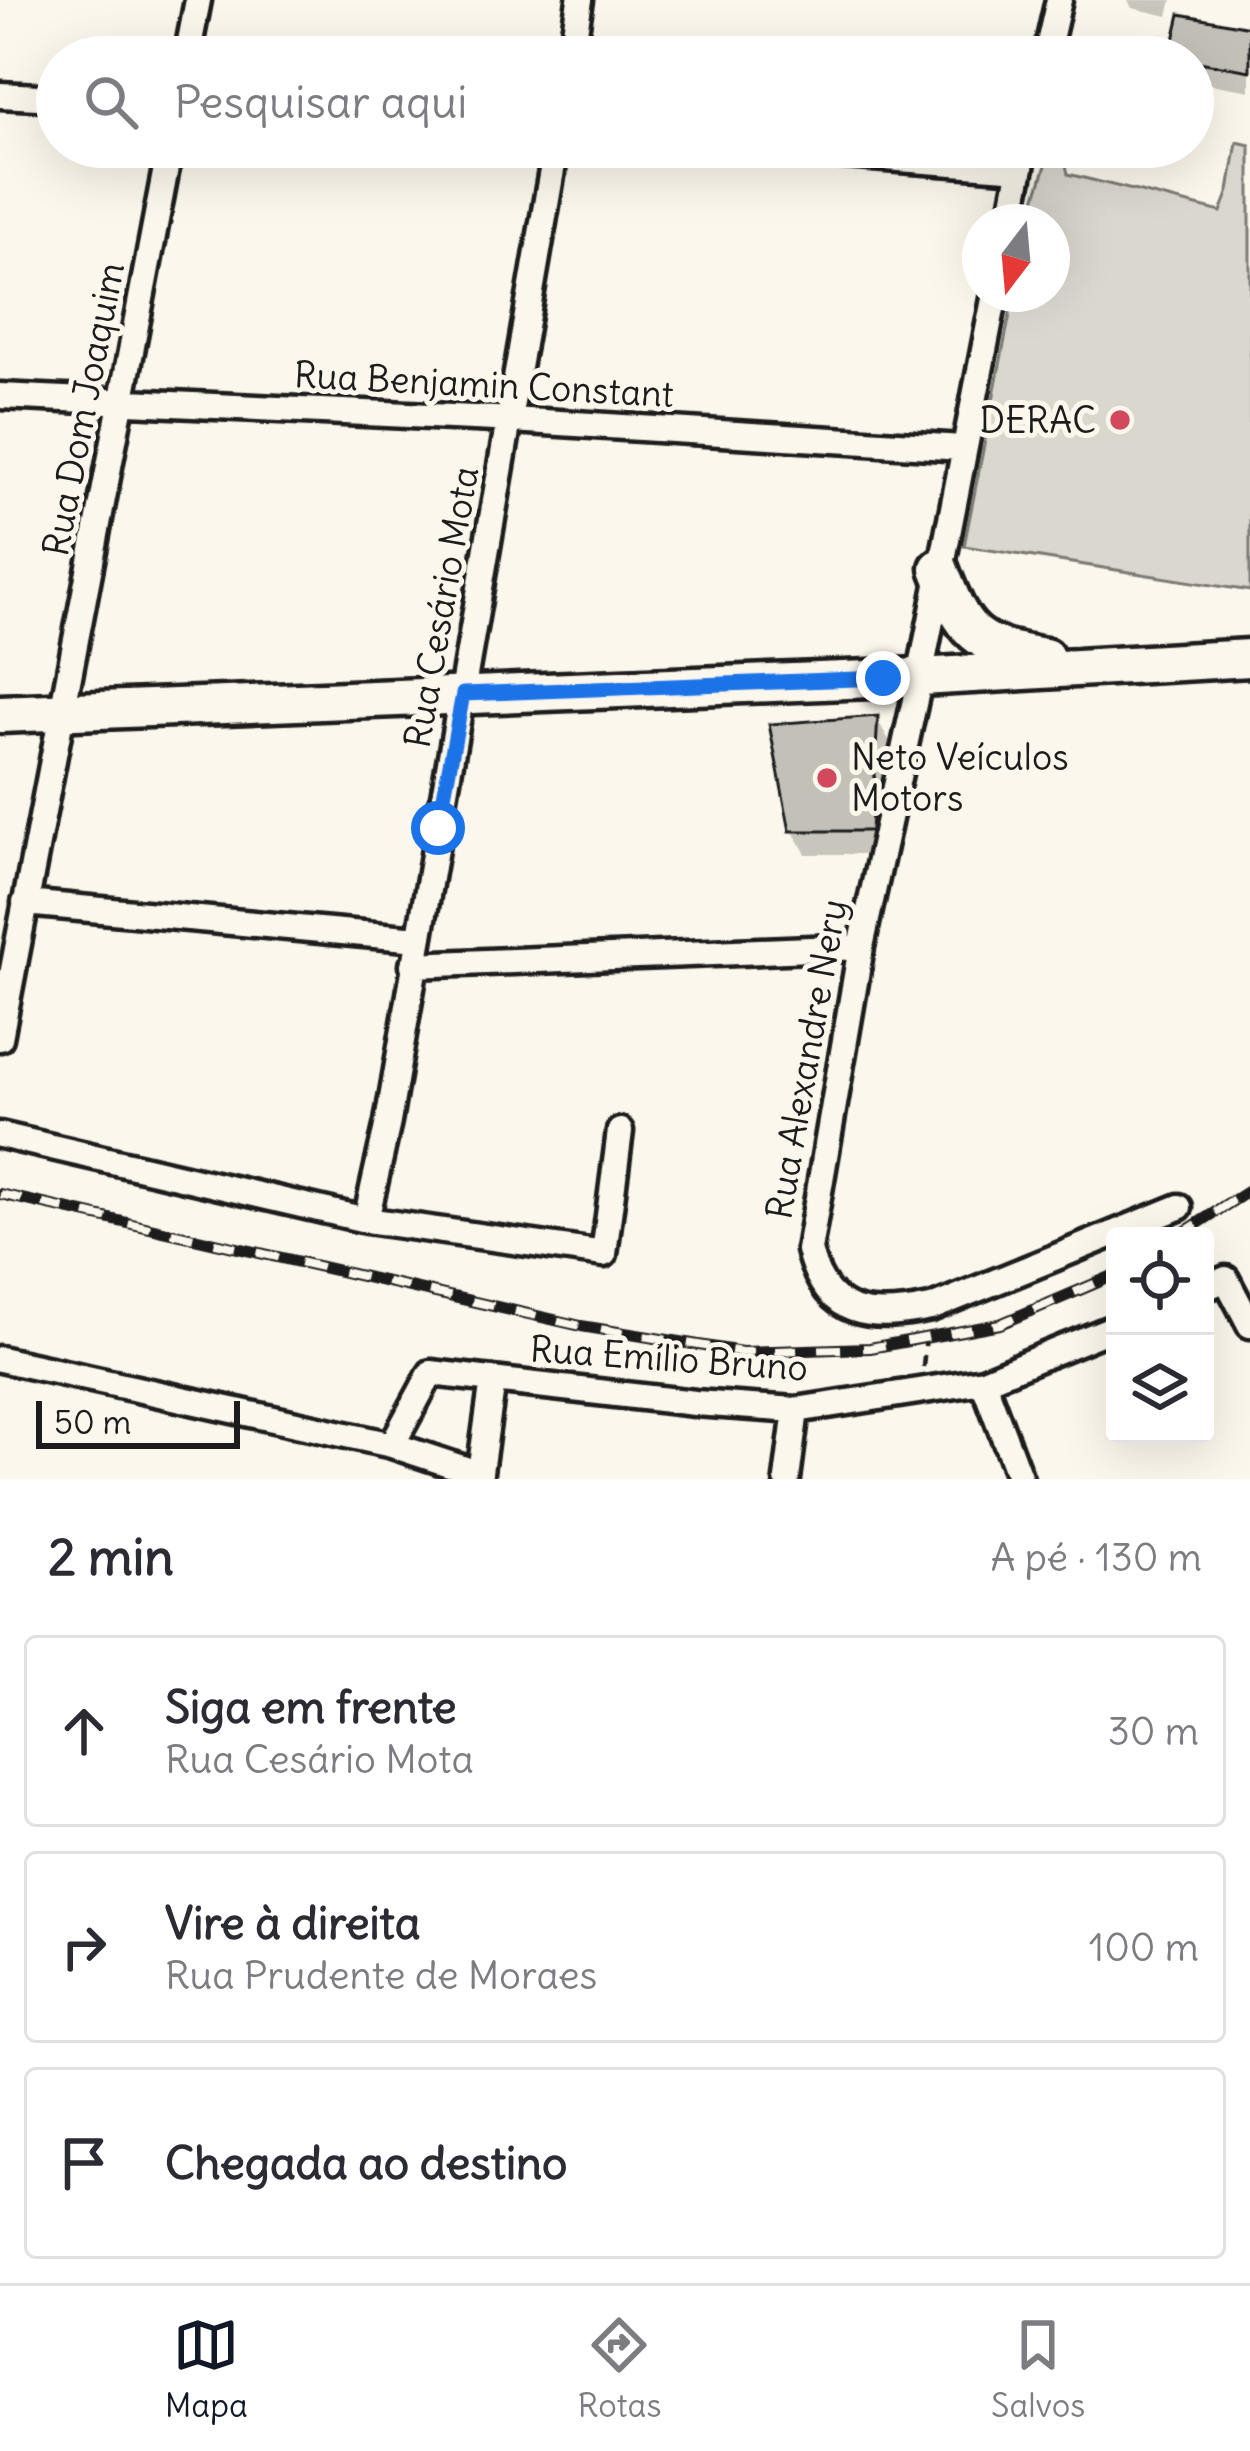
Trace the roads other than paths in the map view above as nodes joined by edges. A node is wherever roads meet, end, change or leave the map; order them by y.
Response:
1 (198, 0) edge
2 (580, 0) edge
3 (1059, 0) edge
4 (191, 36) edge
5 (574, 36) edge
6 (1051, 36) edge
7 (0, 94) edge
8 (36, 97) edge
9 (166, 168) edge
10 (552, 168) edge
11 (1021, 168) edge
12 (1014, 204) edge
13 (991, 312) edge
14 (0, 396) edge
15 (120, 403) junction
16 (510, 420) junction
17 (963, 448) junction
18 (939, 568) junction
19 (1250, 658) edge
20 (1108, 666) junction
21 (920, 677) junction
22 (463, 694) junction
23 (63, 711) junction
24 (0, 714) edge
25 (25, 903) junction
26 (418, 939) junction
27 (861, 947) junction
28 (413, 965) junction
29 (0, 1038) edge
30 (620, 1131) dead end
31 (0, 1135) edge
32 (1179, 1207) dead end
33 (366, 1220) junction
34 (1215, 1284) edge
35 (1250, 1325) edge
36 (1106, 1331) edge
37 (0, 1359) edge
38 (493, 1380) junction
39 (983, 1381) junction
40 (796, 1410) junction
41 (392, 1445) junction
42 (479, 1476) edge
43 (787, 1479) edge
44 (1020, 1479) edge

1 - 4 street
2 - 5 street
3 - 6 street
7 - 8 street
9 - 15 street, Rua Dom Joaquim
10 - 16 street, Rua Cesário Mota
11 - 12 street
13 - 17 street, Rua Alexandre Nery
14 - 15 street, Rua Benjamin Constant
15 - 16 street, Rua Benjamin Constant
15 - 23 street, Rua Dom Joaquim
16 - 17 street, Rua Benjamin Constant
16 - 22 street, Rua Cesário Mota
17 - 18 street, Rua Alexandre Nery
18 - 20 main road
18 - 21 street, Rua Alexandre Nery
19 - 20 main road
20 - 21 main road
21 - 22 main road
21 - 27 street, Rua Alexandre Nery
22 - 23 main road
22 - 26 street, Rua Cesário Mota
23 - 24 main road
23 - 25 street, Rua Dom Joaquim
25 - 26 street
25 - 29 street, Rua Dom Joaquim
26 - 28 street, Rua Cesário Mota
27 - 28 street
27 - 32 street, Rua Alexandre Nery
28 - 33 street, Rua Cesário Mota
30 - 33 street
31 - 33 street
34 - 35 street
36 - 39 street, Rua Emílio Bruno
37 - 41 street
38 - 40 street, Rua Emílio Bruno
38 - 41 street, Rua Emílio Bruno
38 - 42 street
39 - 40 street, Rua Emílio Bruno
39 - 44 street
40 - 43 street
41 - 42 street

